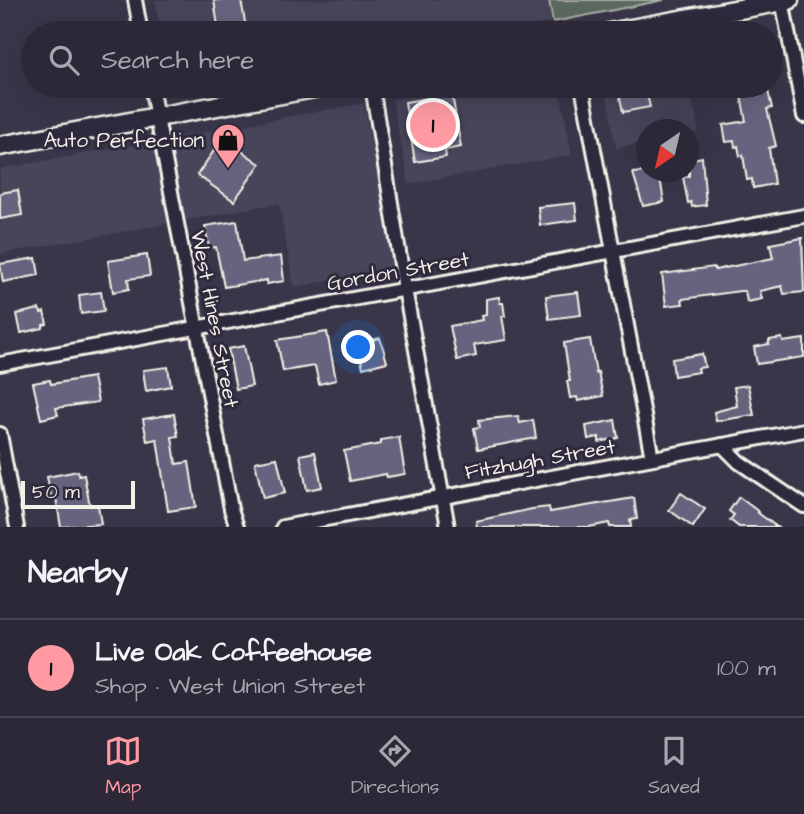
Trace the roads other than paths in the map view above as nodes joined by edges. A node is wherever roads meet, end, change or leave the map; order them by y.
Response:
1 (135, 0) edge
2 (784, 0) edge
3 (139, 21) edge
4 (673, 21) edge
5 (153, 98) edge
6 (260, 98) edge
7 (374, 98) edge
8 (584, 98) edge
9 (804, 116) edge
10 (157, 117) junction
11 (0, 146) edge
12 (804, 216) edge
13 (613, 251) junction
14 (405, 289) junction
15 (197, 328) junction
16 (0, 364) edge
17 (804, 430) edge
18 (0, 434) edge
19 (722, 445) junction
20 (652, 458) junction
21 (442, 497) junction
22 (804, 506) edge
23 (17, 527) edge
24 (237, 527) edge
25 (283, 527) edge
26 (448, 527) edge

1 - 3 street
2 - 4 street
2 - 9 street
5 - 10 street, West Hines Street
6 - 10 street
7 - 14 street
8 - 13 street
10 - 11 street
10 - 15 street, West Hines Street
12 - 13 street, Gordon Street
13 - 14 street, Gordon Street
13 - 20 street
14 - 15 street, Gordon Street
14 - 21 street
15 - 16 street, Gordon Street
15 - 24 street, West Hines Street
17 - 19 street, Fitzhugh Street
18 - 23 street
19 - 20 street, Fitzhugh Street
19 - 22 street
20 - 21 street, Fitzhugh Street
21 - 25 street, Fitzhugh Street
21 - 26 street

